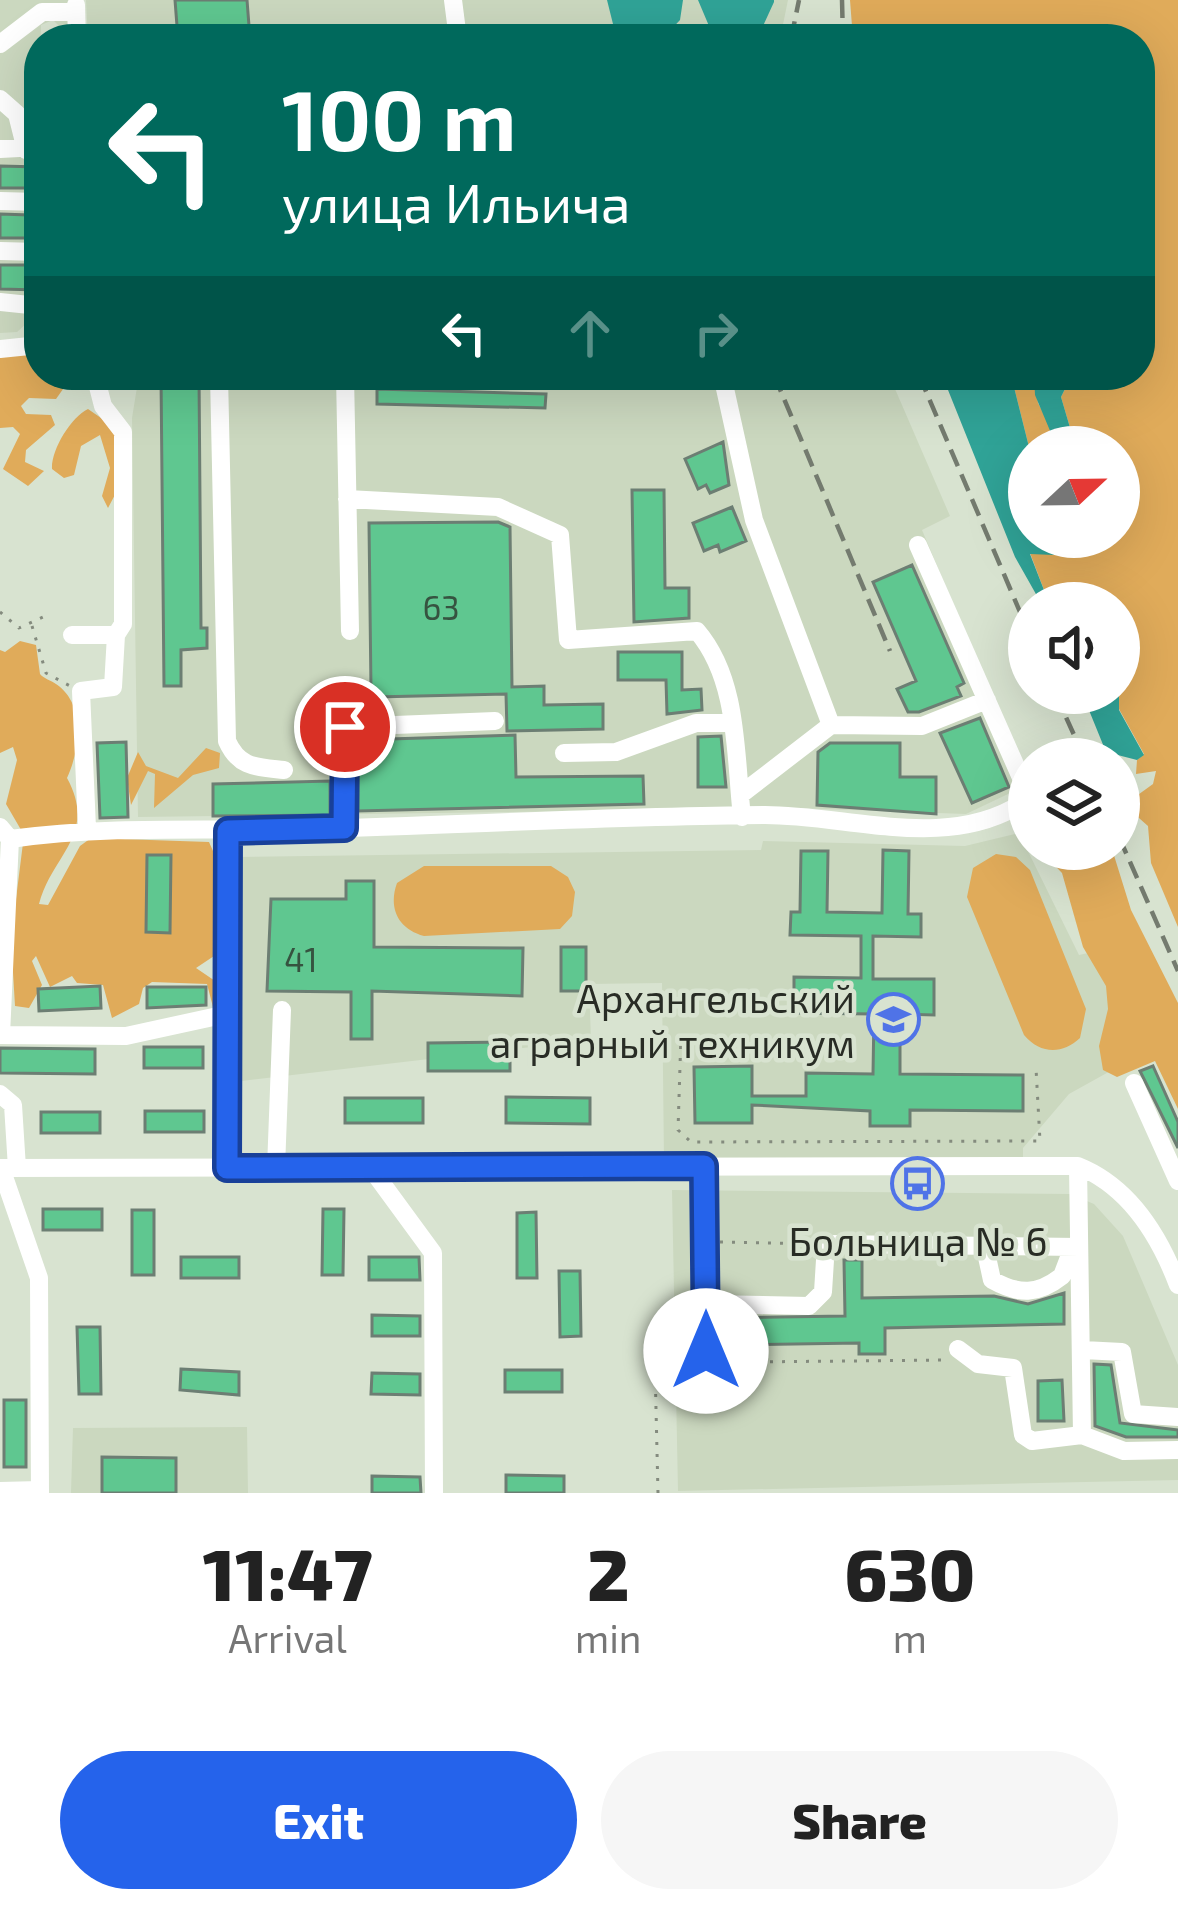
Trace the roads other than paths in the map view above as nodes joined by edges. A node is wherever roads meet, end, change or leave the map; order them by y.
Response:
1 (35, 6) edge
2 (76, 6) edge
3 (0, 44) edge
4 (0, 99) edge
5 (24, 129) edge
6 (99, 390) edge
7 (219, 390) edge
8 (345, 390) edge
9 (725, 390) edge
10 (347, 499) junction
11 (918, 544) dead end
12 (350, 631) dead end
13 (72, 635) dead end
14 (116, 635) junction
15 (987, 700) junction
16 (495, 721) dead end
17 (732, 723) junction
18 (831, 725) junction
19 (564, 753) dead end
20 (284, 770) dead end
21 (740, 794) junction
22 (742, 817) junction
23 (87, 828) junction
24 (344, 828) junction
25 (228, 831) junction
26 (5, 833) edge
27 (282, 1010) dead end
28 (227, 1014) junction
29 (0, 1035) edge
30 (1134, 1083) dead end
31 (0, 1094) edge
32 (704, 1166) junction
33 (1078, 1166) junction
34 (370, 1167) junction
35 (6, 1168) edge
36 (227, 1168) junction
37 (276, 1168) junction
38 (1178, 1180) edge
39 (10, 1236) edge
40 (995, 1246) junction
41 (1076, 1247) junction
42 (1177, 1279) edge
43 (705, 1310) junction
44 (1082, 1350) junction
45 (965, 1354) road end
46 (732, 1363) road end
47 (1178, 1417) edge
48 (1082, 1435) junction
49 (1178, 1450) edge
50 (0, 1490) edge
51 (40, 1491) edge
52 (434, 1493) edge

1 - 2 street
1 - 3 street
4 - 5 street
6 - 14 street
7 - 20 street
8 - 10 street
9 - 18 street
10 - 12 street
10 - 17 street
11 - 15 street
13 - 14 street
14 - 23 street
15 - 18 street
15 - 22 street
16 - 24 street
17 - 19 street
17 - 21 street
18 - 21 street
21 - 22 street
22 - 24 street
23 - 25 street
23 - 26 street
24 - 25 street
25 - 28 street
26 - 29 street
27 - 37 street
28 - 29 street
28 - 36 street
30 - 38 street
31 - 35 street
32 - 33 street
32 - 34 street
32 - 43 street
33 - 41 street
33 - 42 street
34 - 37 street
34 - 52 street
35 - 36 street
35 - 39 street
36 - 37 street
39 - 51 street
40 - 41 street
40 - 41 street
40 - 43 street
41 - 44 street
43 - 46 street
44 - 47 street
44 - 48 street
45 - 48 street
48 - 49 street
50 - 51 street

